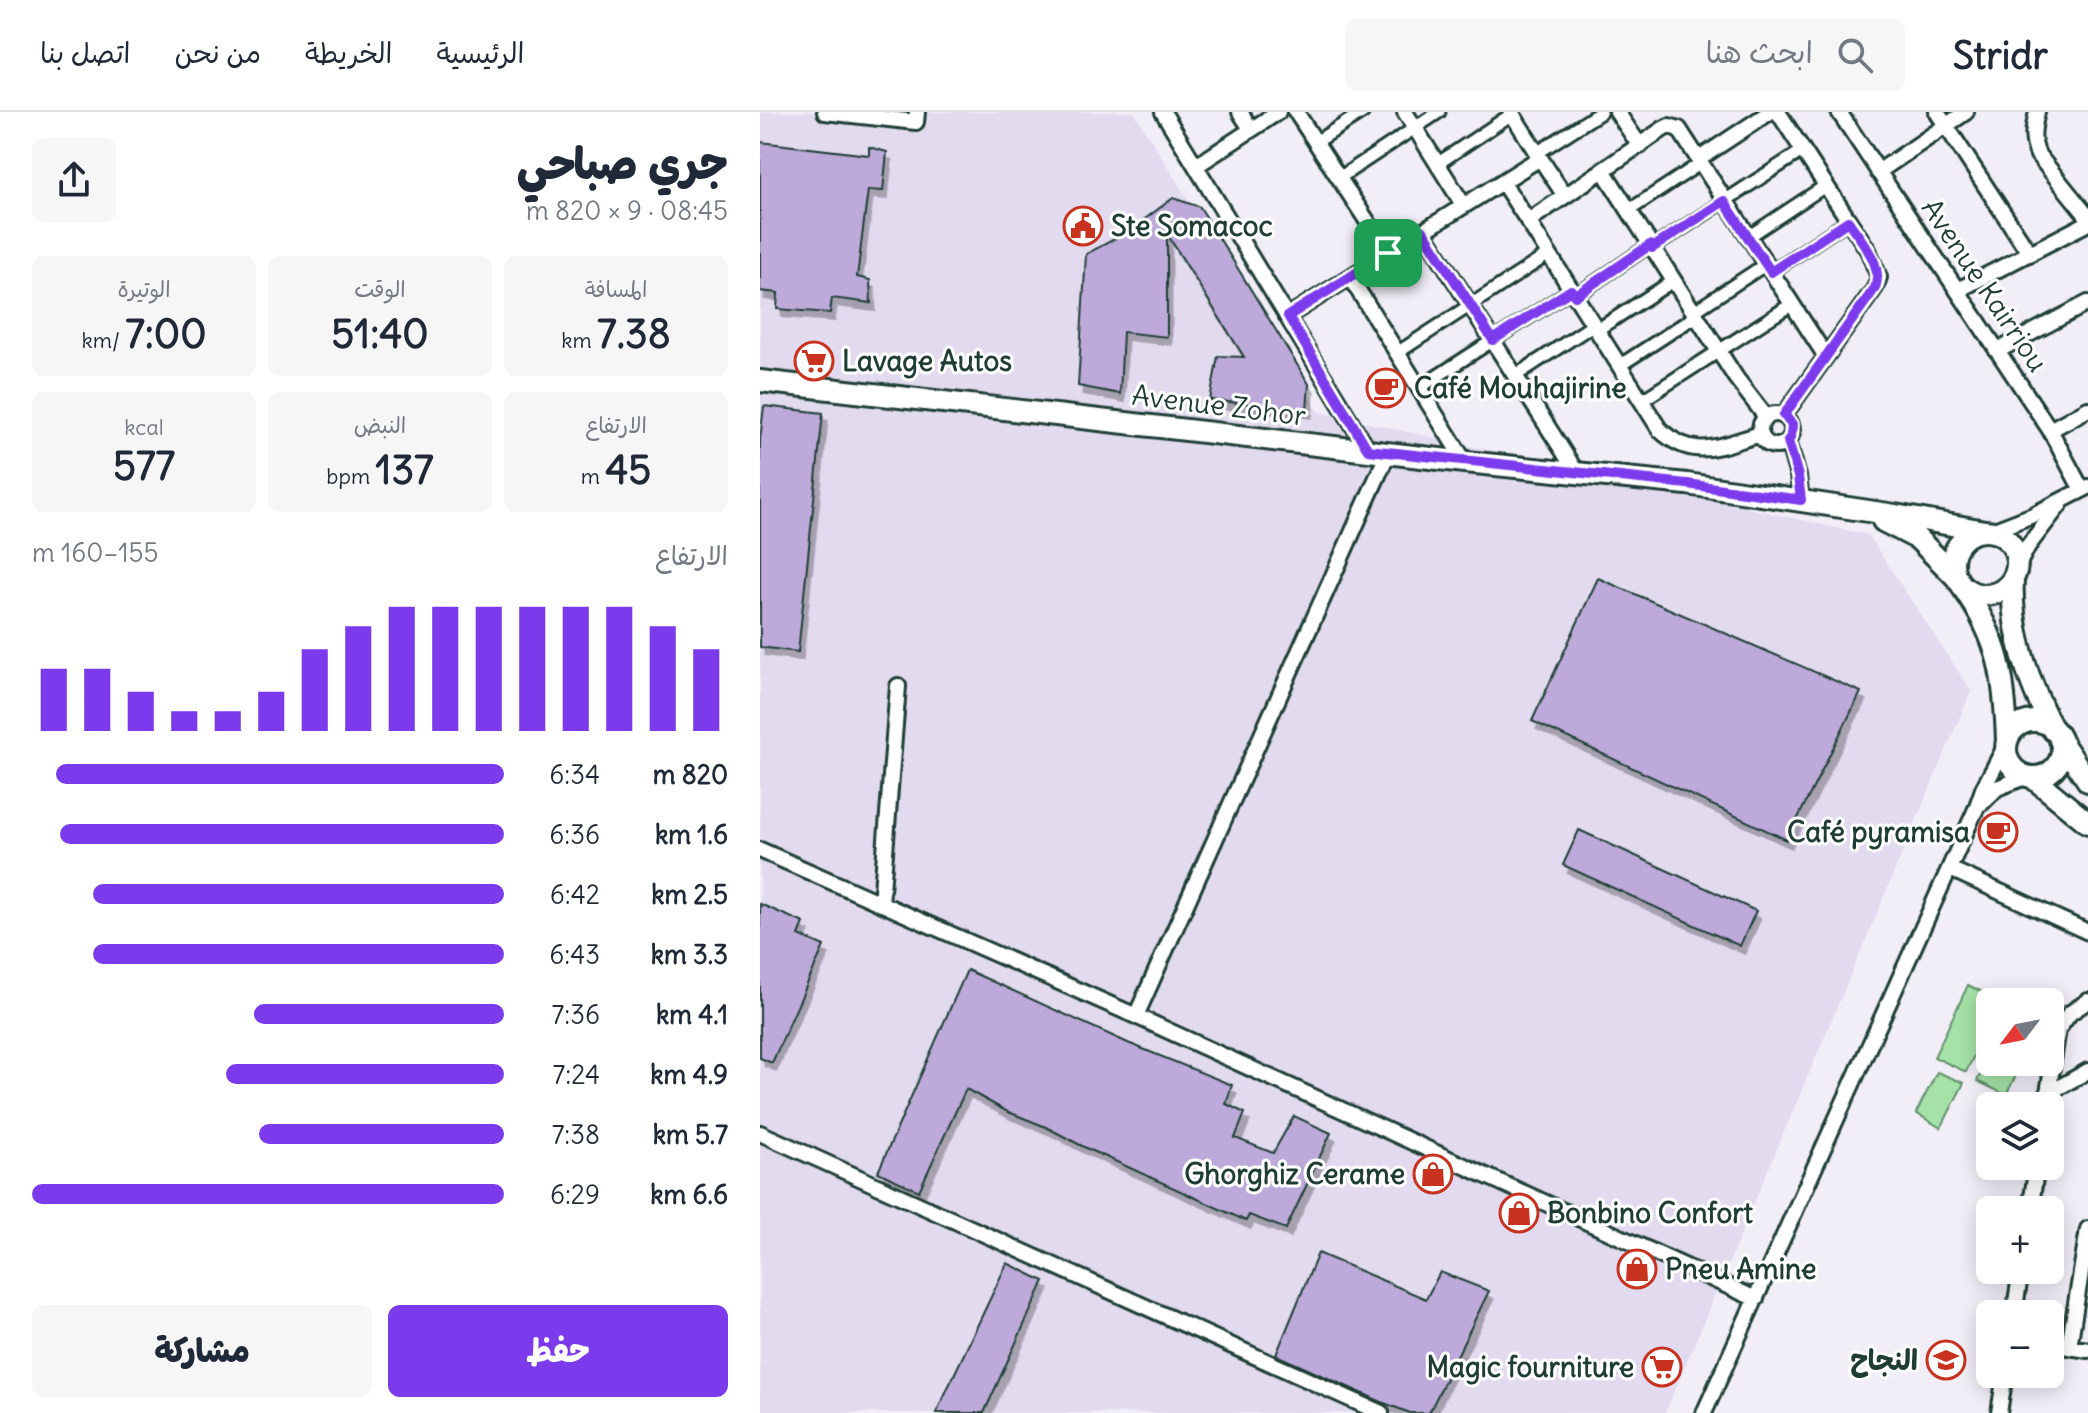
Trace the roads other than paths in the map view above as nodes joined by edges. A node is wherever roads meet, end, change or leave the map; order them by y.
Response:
1 (825, 112) edge
2 (917, 112) edge
3 (1163, 112) edge
4 (1240, 112) edge
5 (1278, 112) edge
6 (1296, 112) edge
7 (1363, 112) edge
8 (1405, 112) edge
9 (1439, 112) edge
10 (1601, 112) edge
11 (1617, 112) edge
12 (1770, 112) edge
13 (1778, 112) edge
14 (1839, 112) edge
15 (1937, 112) edge
16 (1966, 112) edge
17 (2037, 112) edge
18 (1516, 114) edge
19 (1946, 126) junction
20 (1415, 128) junction
21 (1251, 129) junction
22 (1316, 142) junction
23 (1640, 146) junction
24 (1802, 151) junction
25 (1538, 155) junction
26 (1700, 161) junction
27 (1437, 164) junction
28 (1196, 166) junction
29 (1603, 170) junction
30 (1878, 172) junction
31 (1339, 178) junction
32 (1503, 183) junction
33 (1825, 186) junction
34 (1565, 196) junction
35 (1724, 201) junction
36 (1464, 206) junction
37 (1628, 211) junction
38 (2088, 220) edge
39 (1528, 221) junction
40 (1848, 221) junction
41 (1423, 231) junction
42 (1748, 237) junction
43 (1651, 246) junction
44 (1388, 253) junction
45 (1549, 254) junction
46 (2030, 254) junction
47 (1768, 268) junction
48 (1350, 277) junction
49 (1673, 281) junction
50 (1958, 290) junction
51 (1573, 293) junction
52 (2088, 303) edge
53 (1792, 304) junction
54 (1470, 305) junction
55 (1695, 314) junction
56 (1288, 316) junction
57 (1595, 328) junction
58 (1493, 340) junction
59 (1719, 351) junction
60 (1997, 351) junction
61 (1397, 353) junction
62 (1825, 355) junction
63 (1619, 366) junction
64 (1515, 376) junction
65 (760, 381) edge
66 (1419, 388) junction
67 (1641, 401) junction
68 (2088, 409) edge
69 (1784, 415) junction
70 (1766, 417) junction
71 (2050, 430) junction
72 (1761, 434) junction
73 (1788, 441) junction
74 (1378, 452) junction
75 (1465, 462) junction
76 (1577, 473) junction
77 (2085, 489) edge
78 (1801, 500) junction
79 (2064, 500) junction
80 (1862, 510) junction
81 (1987, 532) junction
82 (2014, 574) junction
83 (1959, 581) junction
84 (898, 686) dead end
85 (2057, 735) junction
86 (2007, 742) junction
87 (2030, 776) junction
88 (2088, 781) edge
89 (1976, 809) junction
90 (2088, 823) edge
91 (760, 850) edge
92 (1950, 869) junction
93 (881, 904) junction
94 (2088, 932) edge
95 (2088, 1001) edge
96 (1136, 1016) junction
97 (2088, 1071) edge
98 (2048, 1092) edge
99 (2058, 1092) edge
100 (760, 1133) edge
101 (2088, 1229) edge
102 (1756, 1299) junction
103 (2064, 1346) edge
104 (2069, 1347) junction
105 (2088, 1350) edge
106 (2003, 1388) edge
107 (1381, 1413) edge
108 (1704, 1413) edge
109 (1999, 1413) edge

1 - 2 street
3 - 28 street
4 - 21 street
5 - 21 street
6 - 22 street
7 - 22 street
8 - 20 street
9 - 20 street
10 - 25 street
11 - 23 street
12 - 26 street
13 - 24 street
14 - 30 street, Avenue Kairriou
15 - 19 street
16 - 19 street
17 - 38 street
18 - 25 street
18 - 27 street
19 - 30 street
19 - 46 street
20 - 27 street
20 - 31 street
21 - 28 street
22 - 31 street
23 - 26 street
23 - 29 street
24 - 33 street
24 - 35 street
25 - 32 street
25 - 34 street
26 - 35 street
26 - 37 street
27 - 36 street
28 - 56 street
29 - 34 street
29 - 37 street
30 - 50 street, Avenue Kairriou
31 - 44 street
32 - 36 street
32 - 39 street
33 - 40 street
33 - 42 street
34 - 39 street
35 - 42 street
35 - 43 street
36 - 41 street
37 - 43 street
38 - 46 street
39 - 45 street
40 - 47 street
40 - 62 street
41 - 44 street
41 - 54 street
42 - 47 street
43 - 49 street
43 - 51 street
44 - 48 street
45 - 51 street
45 - 54 street
46 - 50 street
47 - 53 street
47 - 55 street
48 - 56 street
48 - 61 street
49 - 55 street
49 - 57 street
50 - 60 street, Avenue Kairriou
51 - 57 street
51 - 58 street
52 - 60 street
53 - 59 street
53 - 62 street
54 - 58 street
54 - 61 street
55 - 59 street
55 - 63 street
56 - 74 street
57 - 63 street
57 - 64 street
58 - 64 street
58 - 66 street
59 - 67 street
59 - 70 street
60 - 71 street, Avenue Kairriou
61 - 66 street
62 - 69 street
63 - 67 street
64 - 76 street
65 - 74 main road, Avenue Zohor
66 - 75 street
67 - 72 street
68 - 71 street
69 - 70 street
69 - 73 street
70 - 72 street
71 - 77 street, Avenue Kairriou
72 - 73 street
73 - 78 street
74 - 75 main road, Avenue Zohor
74 - 96 street
75 - 76 main road, Avenue Zohor
76 - 78 main road, Avenue Zohor
77 - 79 street
78 - 80 main road, Avenue Zohor
79 - 81 street
79 - 82 street
80 - 81 main road, Avenue Zohor
80 - 83 main road, Avenue Zohor
81 - 82 main road
81 - 83 main road
82 - 83 main road
82 - 85 main road
83 - 86 main road, Avenue Zohor
84 - 93 street
85 - 86 main road
85 - 87 main road
85 - 88 main road
86 - 87 main road
86 - 89 street
87 - 89 street
87 - 90 main road
89 - 92 street
91 - 93 street
92 - 94 street
92 - 102 street
93 - 96 street
95 - 98 street
96 - 102 street
97 - 99 street
100 - 107 street
101 - 104 street
102 - 108 street
103 - 104 street
104 - 105 street
106 - 109 street

